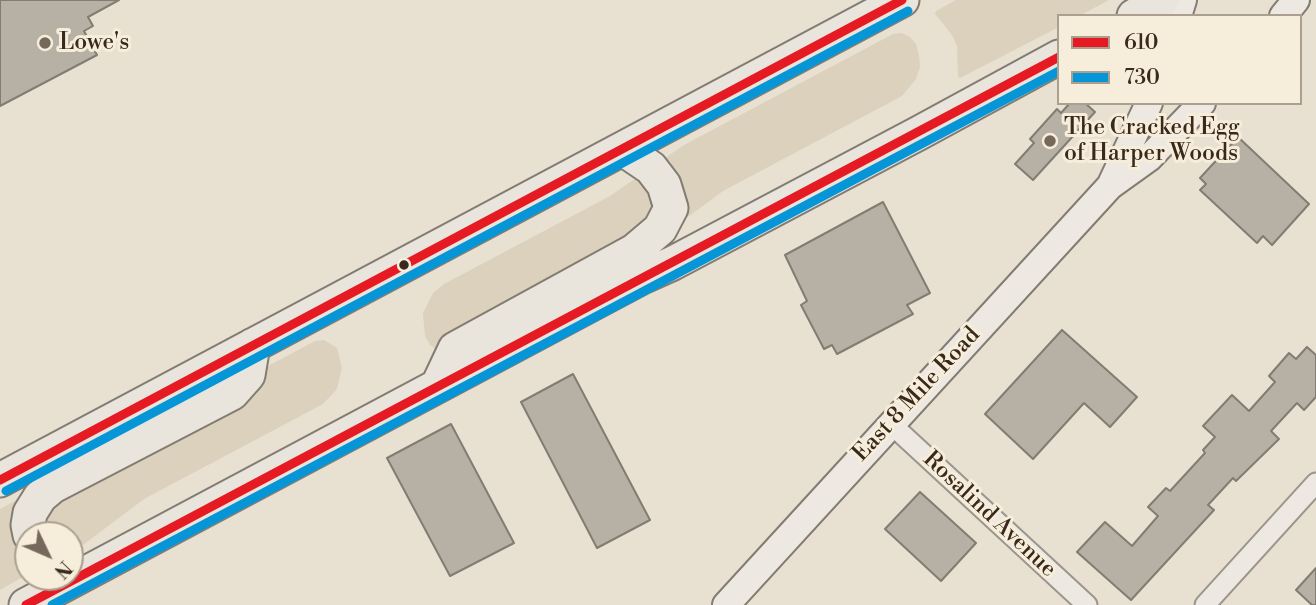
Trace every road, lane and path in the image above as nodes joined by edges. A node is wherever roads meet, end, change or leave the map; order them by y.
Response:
1 (902, 0) edge
2 (1162, 0) edge
3 (1296, 0) edge
4 (1138, 14) edge
5 (1285, 14) edge
6 (1057, 58) edge
7 (1148, 105) edge
8 (1200, 105) edge
9 (623, 149) junction
10 (1110, 186) junction
11 (253, 345) junction
12 (438, 385) junction
13 (891, 424) junction
14 (0, 480) edge
15 (1316, 483) edge
16 (28, 521) edge
17 (84, 568) edge
18 (45, 591) edge
19 (26, 605) edge
20 (726, 605) edge
21 (1087, 605) edge
22 (1205, 605) edge

1 - 9 highway
2 - 4 highway
3 - 5 street
6 - 12 highway
7 - 10 street, East 8 Mile Road
8 - 10 street, East 8 Mile Road
9 - 11 highway
9 - 12 highway
10 - 13 street, East 8 Mile Road
11 - 14 highway
11 - 16 highway
12 - 17 highway
13 - 20 street, East 8 Mile Road
13 - 21 street, Rosalind Avenue
15 - 22 street
18 - 19 highway

